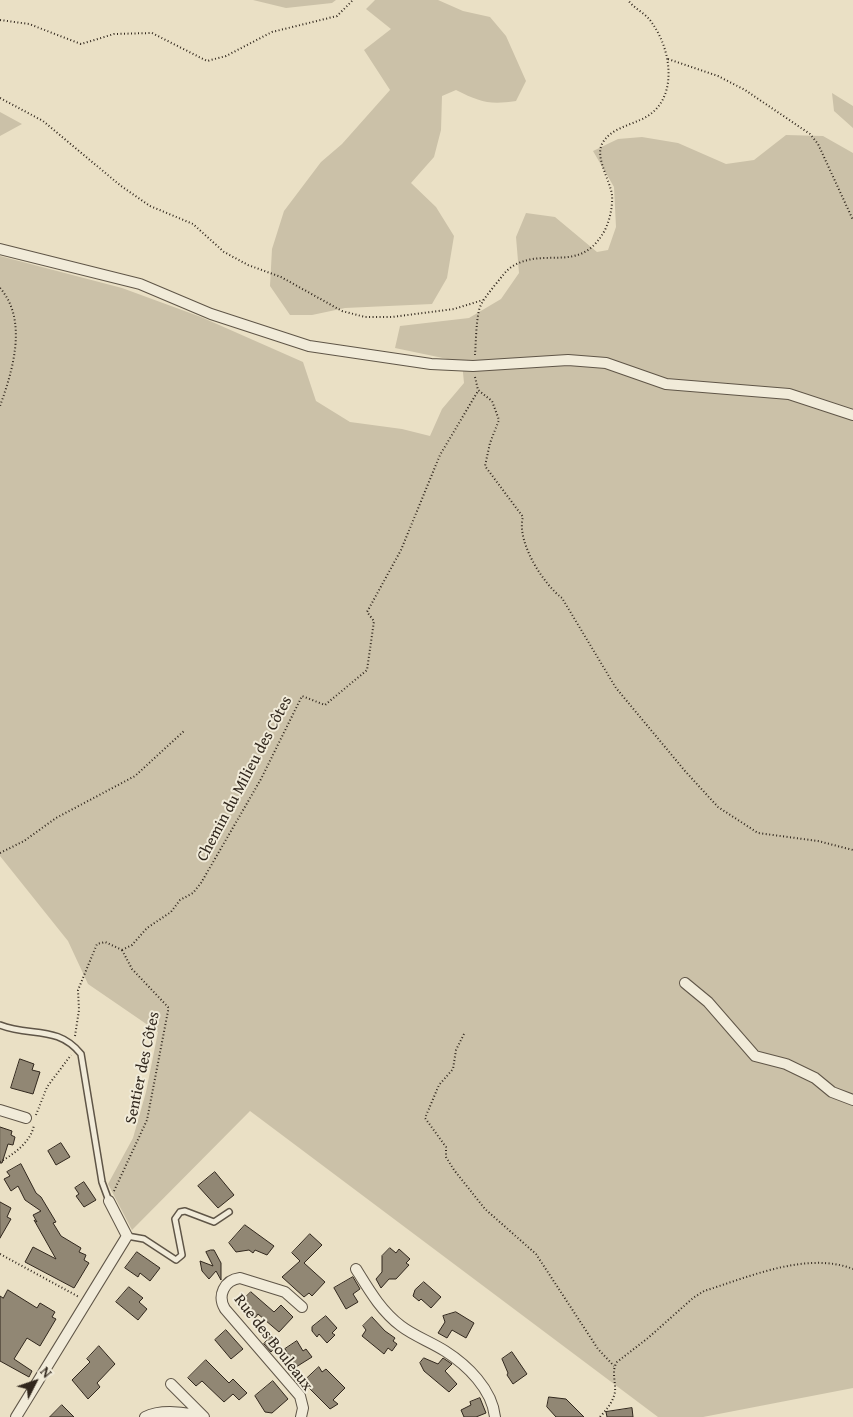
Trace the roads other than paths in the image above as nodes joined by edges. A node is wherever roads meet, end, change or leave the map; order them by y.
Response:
1 (0, 249) edge
2 (853, 415) edge
3 (685, 983) dead end
4 (0, 1024) edge
5 (853, 1100) edge
6 (0, 1110) edge
7 (26, 1118) dead end
8 (109, 1201) joint
9 (228, 1212) dead end
10 (126, 1236) junction
11 (356, 1269) dead end
12 (302, 1308) dead end
13 (171, 1384) dead end
14 (16, 1417) edge
15 (145, 1417) edge
16 (203, 1417) edge
17 (301, 1417) edge
18 (494, 1417) edge

1 - 2 street
3 - 5 street
4 - 8 lane
6 - 7 street
8 - 10 street
9 - 10 lane
10 - 14 street
11 - 18 street
12 - 17 street, Rue des Bouleaux
13 - 16 street
15 - 16 street

